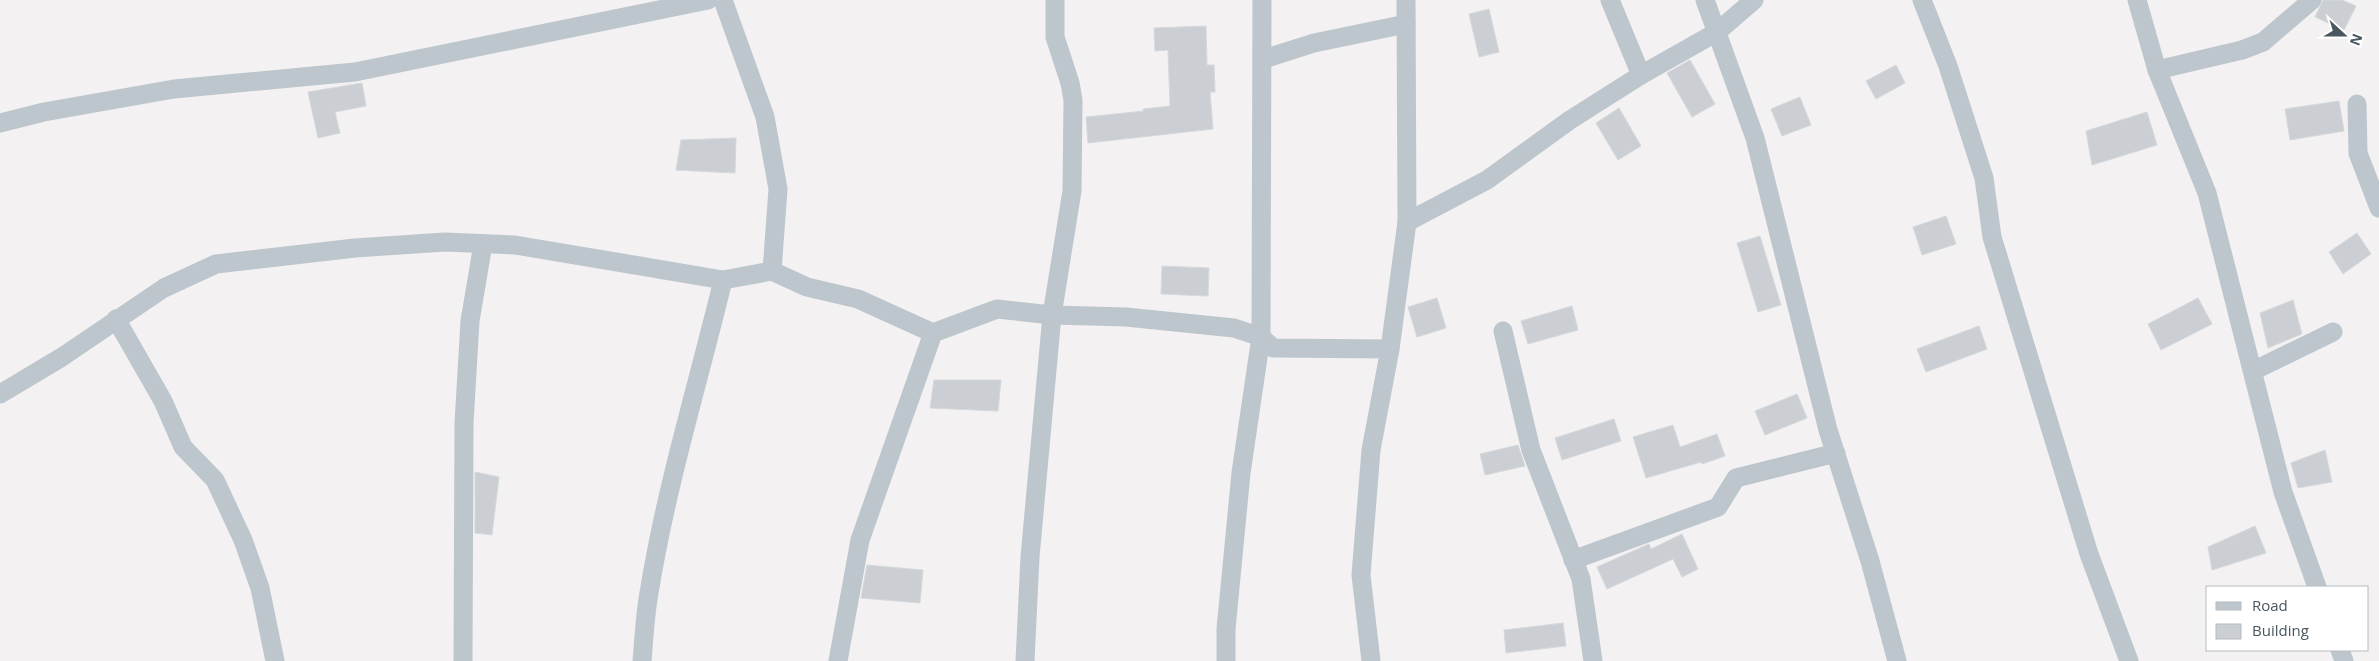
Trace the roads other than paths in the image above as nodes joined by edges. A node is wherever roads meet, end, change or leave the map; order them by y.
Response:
1 (708, 0) edge
2 (724, 0) edge
3 (1055, 0) edge
4 (1262, 0) edge
5 (1406, 0) edge
6 (1610, 0) edge
7 (1705, 0) edge
8 (1754, 0) edge
9 (1922, 0) edge
10 (2137, 0) edge
11 (2312, 0) edge
12 (1406, 24) junction
13 (1717, 32) junction
14 (1264, 59) junction
15 (2157, 70) junction
16 (1641, 75) junction
17 (2357, 104) dead end
18 (0, 123) edge
19 (2379, 208) edge
20 (1406, 222) junction
21 (483, 244) junction
22 (772, 271) junction
23 (723, 280) junction
24 (1052, 315) junction
25 (116, 319) junction
26 (1503, 331) dead end
27 (2333, 332) dead end
28 (933, 333) junction
29 (1261, 337) junction
30 (1390, 349) junction
31 (2252, 371) junction
32 (0, 394) edge
33 (1836, 453) junction
34 (1573, 560) junction
35 (2317, 586) edge
36 (275, 661) edge
37 (463, 661) edge
38 (642, 661) edge
39 (838, 661) edge
40 (1025, 661) edge
41 (1226, 661) edge
42 (1371, 661) edge
43 (1593, 661) edge
44 (1898, 661) edge
45 (2129, 661) edge

1 - 18 street
2 - 22 street
3 - 24 street
4 - 14 street
5 - 12 street
6 - 16 street
7 - 13 street
8 - 13 street
9 - 45 street
10 - 15 street
11 - 15 street
12 - 14 street
12 - 20 street
13 - 16 street
13 - 33 street
14 - 29 street
15 - 31 street
16 - 20 street
17 - 19 street
20 - 30 street
21 - 23 street
21 - 25 street
21 - 37 street
22 - 23 street
22 - 28 street
23 - 38 street
24 - 28 street
24 - 29 street
24 - 40 street
25 - 32 street
25 - 36 street
26 - 34 street
27 - 31 street
28 - 39 street
29 - 30 street
29 - 41 street
30 - 42 street
31 - 35 street
33 - 34 street
33 - 44 street
34 - 43 street

